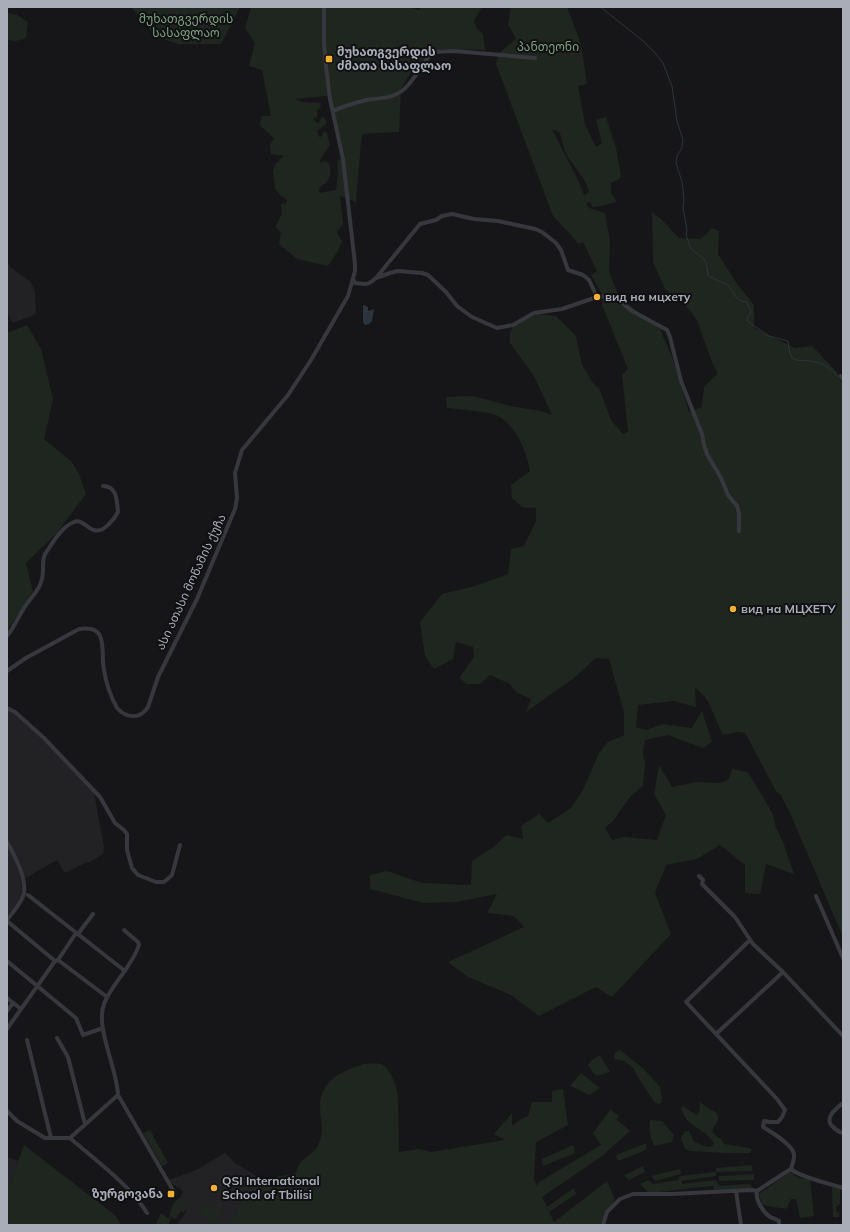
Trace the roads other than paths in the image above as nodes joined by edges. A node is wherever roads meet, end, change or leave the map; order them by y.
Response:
1 (324, 7) edge
2 (535, 58) dead end
3 (333, 110) junction
4 (353, 278) junction
5 (376, 278) junction
6 (597, 297) junction
7 (103, 486) dead end
8 (739, 531) dead end
9 (7, 636) edge
10 (7, 671) edge
11 (7, 708) edge
12 (7, 842) edge
13 (180, 845) dead end
14 (699, 876) dead end
15 (28, 895) dead end
16 (816, 896) dead end
17 (93, 914) dead end
18 (7, 921) edge
19 (124, 930) dead end
20 (77, 933) junction
21 (750, 940) junction
22 (843, 958) edge
23 (56, 960) junction
24 (7, 961) edge
25 (125, 971) junction
26 (783, 972) junction
27 (38, 986) junction
28 (108, 997) junction
29 (7, 998) edge
30 (13, 1003) junction
31 (21, 1009) junction
32 (7, 1011) edge
33 (104, 1028) junction
34 (7, 1029) edge
35 (716, 1034) junction
36 (843, 1036) edge
37 (57, 1038) dead end
38 (27, 1040) dead end
39 (118, 1095) junction
40 (843, 1103) edge
41 (7, 1112) edge
42 (85, 1124) junction
43 (843, 1133) edge
44 (51, 1138) junction
45 (70, 1138) junction
46 (791, 1169) junction
47 (843, 1188) edge
48 (757, 1191) junction
49 (174, 1192) dead end
50 (736, 1192) junction
51 (147, 1213) dead end
52 (603, 1225) edge
53 (741, 1225) edge
54 (779, 1225) edge

1 - 3 street, ასი ათასი მოწამის ქუჩა
2 - 3 street
3 - 4 street, ასი ათასი მოწამის ქუჩა
4 - 5 street
4 - 10 street, ასი ათასი მოწამის ქუჩა
5 - 6 street
5 - 6 street
6 - 8 street
7 - 9 street
11 - 13 street
12 - 18 street
14 - 21 street
15 - 20 street
16 - 22 street
17 - 20 street
18 - 23 street
19 - 25 street
20 - 23 street
20 - 25 street
21 - 26 street
21 - 35 street
23 - 27 street
23 - 28 street
24 - 27 street
25 - 28 street
26 - 35 street
26 - 36 street
27 - 31 street
27 - 33 street
28 - 33 street
29 - 30 street
30 - 31 street
30 - 32 street
31 - 34 street
33 - 39 street
35 - 46 street
37 - 42 street
38 - 44 street
39 - 42 street
39 - 49 street
40 - 43 street
41 - 44 street
42 - 45 street
44 - 45 street
45 - 51 street
46 - 47 street
46 - 48 street
48 - 50 street
48 - 54 street
50 - 52 street
50 - 53 street

